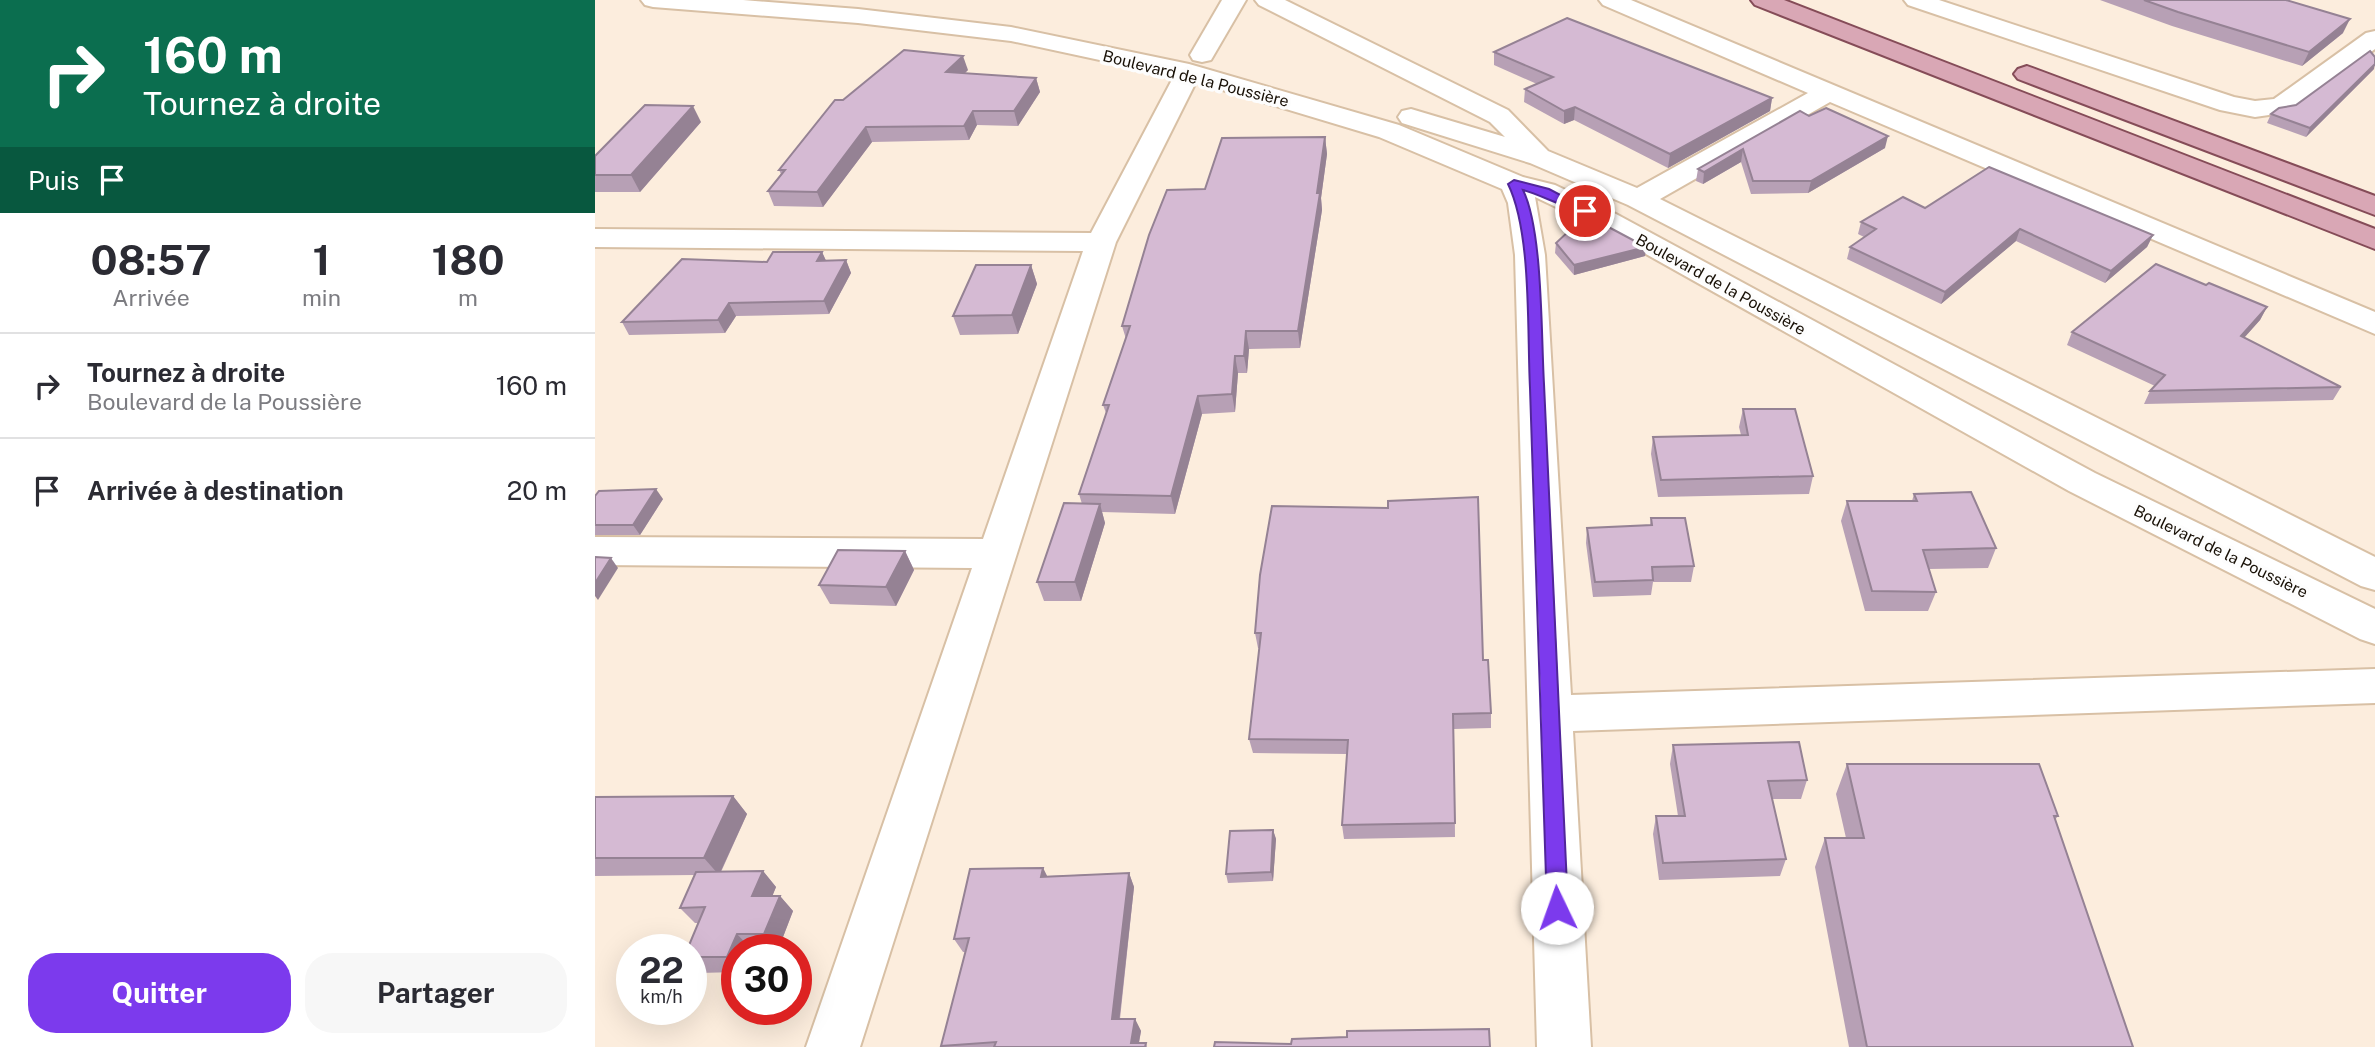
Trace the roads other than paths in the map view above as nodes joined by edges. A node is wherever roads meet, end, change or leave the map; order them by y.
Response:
1 (653, 0) edge
2 (839, 0) edge
3 (1234, 0) edge
4 (1267, 0) edge
5 (1611, 0) edge
6 (1763, 0) edge
7 (1826, 0) edge
8 (1916, 0) edge
9 (2351, 22) edge
10 (2375, 29) edge
11 (1913, 32) dead end
12 (2375, 38) edge
13 (1196, 64) junction
14 (2000, 64) dead end
15 (1831, 92) junction
16 (1527, 170) junction
17 (1638, 200) junction
18 (2375, 206) edge
19 (595, 238) edge
20 (2375, 240) edge
21 (1101, 242) junction
22 (2375, 324) edge
23 (595, 551) edge
24 (996, 554) junction
25 (2375, 575) edge
26 (2375, 628) edge
27 (2375, 686) edge
28 (1548, 714) junction
29 (833, 1047) edge
30 (1564, 1047) edge

1 - 13 street, Boulevard de la Poussière
2 - 13 street, Boulevard de la Poussière
3 - 13 street
4 - 16 street
5 - 15 street
6 - 20 main road
7 - 11 main road
8 - 12 street
9 - 10 street
13 - 16 street, Boulevard de la Poussière
13 - 21 street
14 - 18 main road
15 - 17 street
15 - 22 street
16 - 17 street, Boulevard de la Poussière
16 - 26 street, Boulevard de la Poussière
16 - 28 street
17 - 25 street, Boulevard de la Poussière
19 - 21 street
21 - 24 street
23 - 24 street
24 - 29 street
27 - 28 street
28 - 30 street

